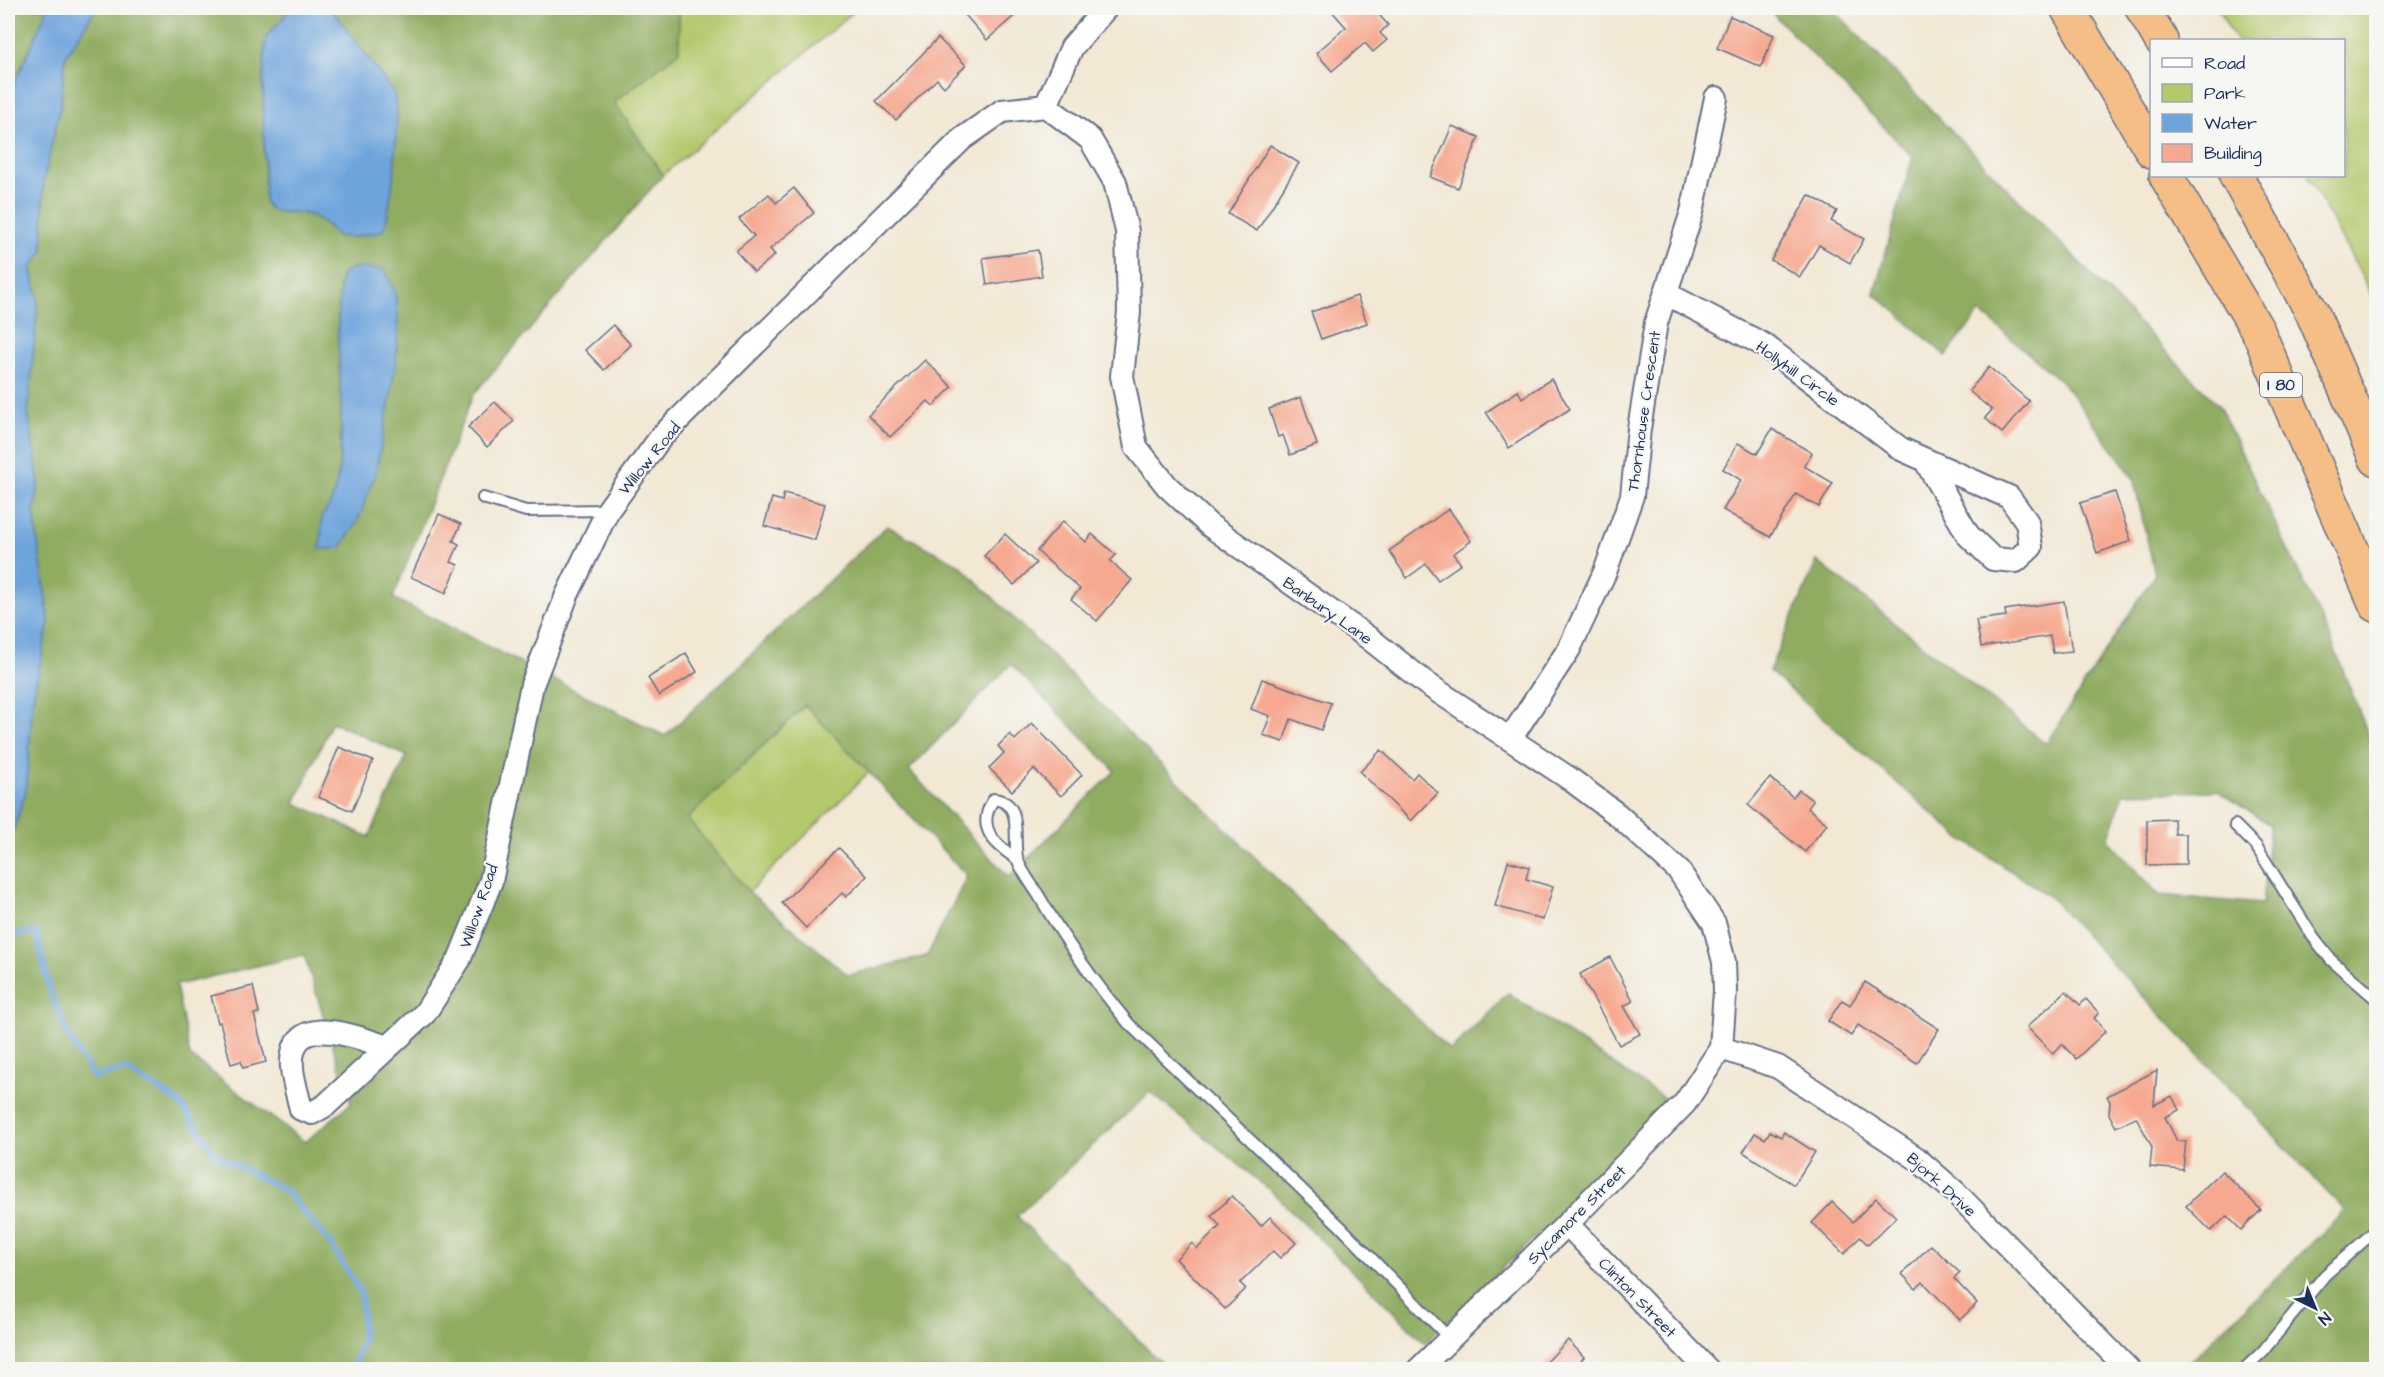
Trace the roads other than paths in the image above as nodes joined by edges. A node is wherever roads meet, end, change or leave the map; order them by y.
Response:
1 (1106, 8) edge
2 (2067, 8) edge
3 (2142, 8) edge
4 (2160, 39) edge
5 (1716, 98) dead end
6 (1046, 106) junction
7 (2150, 149) edge
8 (2167, 177) edge
9 (2237, 177) edge
10 (1667, 294) junction
11 (2376, 459) edge
12 (1925, 460) junction
13 (483, 498) dead end
14 (608, 510) junction
15 (2376, 605) edge
16 (1510, 739) junction
17 (2235, 825) dead end
18 (1017, 859) junction
19 (2376, 999) edge
20 (388, 1047) dead end
21 (1721, 1047) junction
22 (1567, 1224) junction
23 (2376, 1230) edge
24 (1449, 1339) junction
25 (1418, 1370) edge
26 (1708, 1370) edge
27 (2129, 1370) edge
28 (2243, 1370) edge

1 - 6 street
2 - 7 highway
3 - 4 highway
5 - 10 street, Thornhouse Crescent
6 - 14 street, Willow Road
6 - 16 street, Banbury Lane
8 - 15 highway, I 80
9 - 11 highway
10 - 12 street, Hollyhill Circle
10 - 16 street, Thornhouse Crescent
12 - 12 street, Hollyhill Circle
13 - 14 lane
14 - 20 street, Willow Road
16 - 21 street, Banbury Lane
17 - 19 lane
18 - 18 lane
18 - 24 lane
21 - 22 street, Sycamore Street
21 - 27 street, Bjork Drive
22 - 24 street, Sycamore Street
22 - 26 street, Clinton Street
23 - 28 lane
24 - 25 street, Sycamore Street

